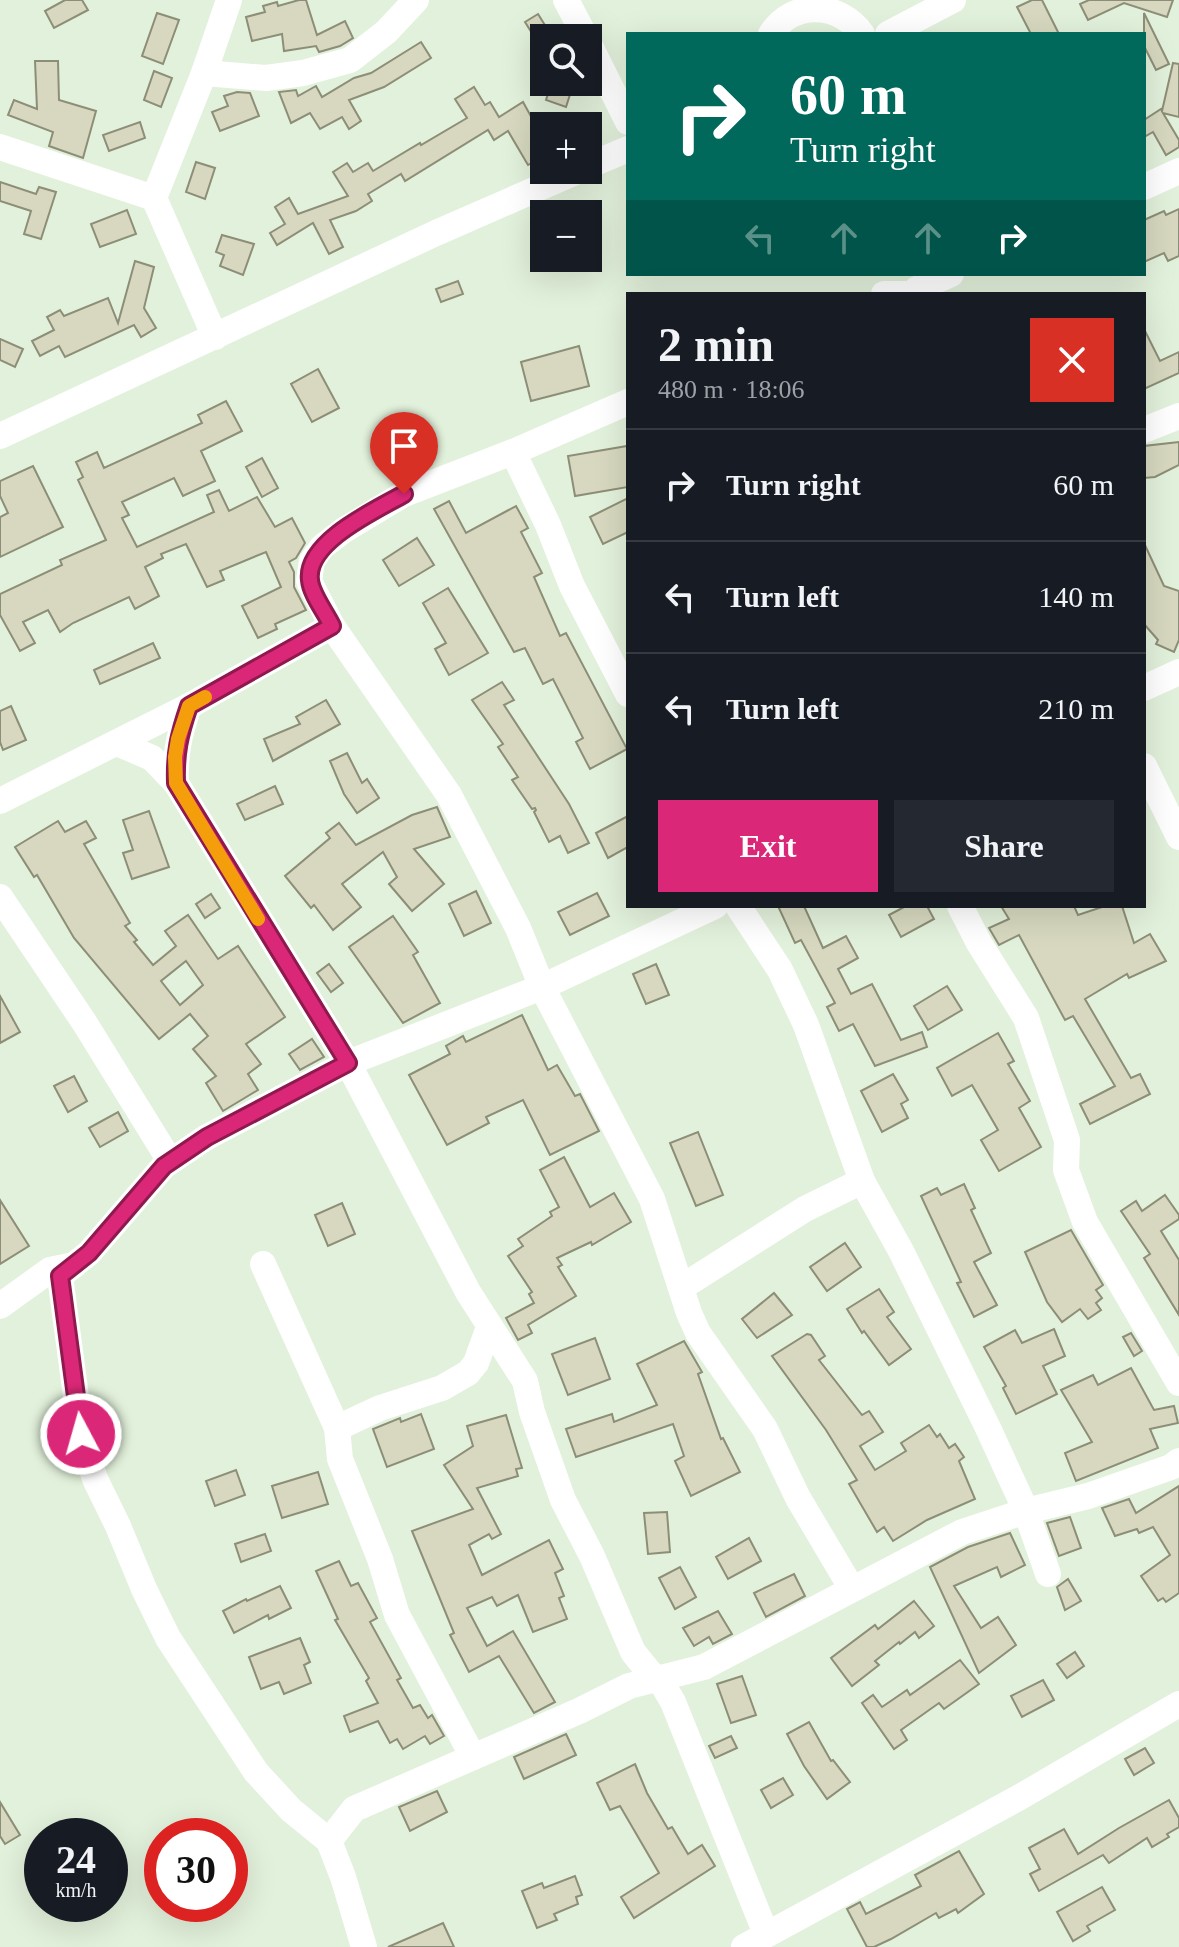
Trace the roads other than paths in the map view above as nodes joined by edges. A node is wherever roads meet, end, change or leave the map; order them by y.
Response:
1 (229, 0) edge
2 (416, 0) edge
3 (566, 0) edge
4 (953, 0) edge
5 (789, 7) edge
6 (579, 24) edge
7 (773, 32) edge
8 (861, 32) edge
9 (892, 32) edge
10 (602, 70) edge
11 (204, 73) junction
12 (626, 118) edge
13 (0, 147) edge
14 (626, 150) edge
15 (602, 160) edge
16 (1179, 171) edge
17 (548, 184) edge
18 (1146, 186) edge
19 (154, 198) junction
20 (944, 276) edge
21 (911, 285) edge
22 (890, 292) edge
23 (215, 337) junction
24 (626, 403) edge
25 (1179, 416) edge
26 (1146, 429) edge
27 (0, 436) edge
28 (513, 452) junction
29 (332, 626) junction
30 (1179, 672) edge
31 (1146, 687) edge
32 (626, 690) edge
33 (189, 706) junction
34 (117, 743) junction
35 (1146, 770) edge
36 (176, 783) junction
37 (0, 801) edge
38 (1179, 837) edge
39 (0, 897) edge
40 (711, 908) edge
41 (739, 908) edge
42 (961, 908) edge
43 (542, 987) junction
44 (348, 1063) junction
45 (170, 1161) junction
46 (862, 1181) junction
47 (263, 1264) dead end
48 (74, 1265) junction
49 (682, 1287) junction
50 (0, 1306) edge
51 (489, 1327) junction
52 (1179, 1383) edge
53 (337, 1428) junction
54 (1179, 1461) edge
55 (1026, 1511) junction
56 (1048, 1574) dead end
57 (852, 1589) junction
58 (660, 1680) junction
59 (1179, 1704) edge
60 (473, 1757) junction
61 (329, 1841) junction
62 (755, 1941) edge
63 (364, 1947) edge

1 - 11 street
2 - 11 street
3 - 6 street
4 - 9 street
5 - 7 street
5 - 8 street
10 - 12 street
11 - 19 street
13 - 19 street
14 - 15 street
16 - 18 street
17 - 23 street
19 - 23 street
20 - 21 street
21 - 22 street
23 - 27 street
24 - 28 street
25 - 26 street
28 - 29 street
28 - 32 street
29 - 33 street
29 - 43 street
30 - 31 street
33 - 34 street
33 - 36 street
34 - 36 street
34 - 37 street
35 - 38 street
36 - 44 street
39 - 45 street
40 - 43 street
41 - 46 street
42 - 52 street
43 - 44 street
43 - 49 street
44 - 45 street
44 - 51 street
45 - 48 street
46 - 49 street
46 - 55 street
47 - 53 street
48 - 50 street
48 - 61 street
49 - 57 street
51 - 53 street
51 - 58 street
53 - 60 street
54 - 55 street
55 - 56 street
55 - 57 street
57 - 58 street
58 - 60 street
58 - 62 street
59 - 62 street
60 - 61 street
61 - 63 street

